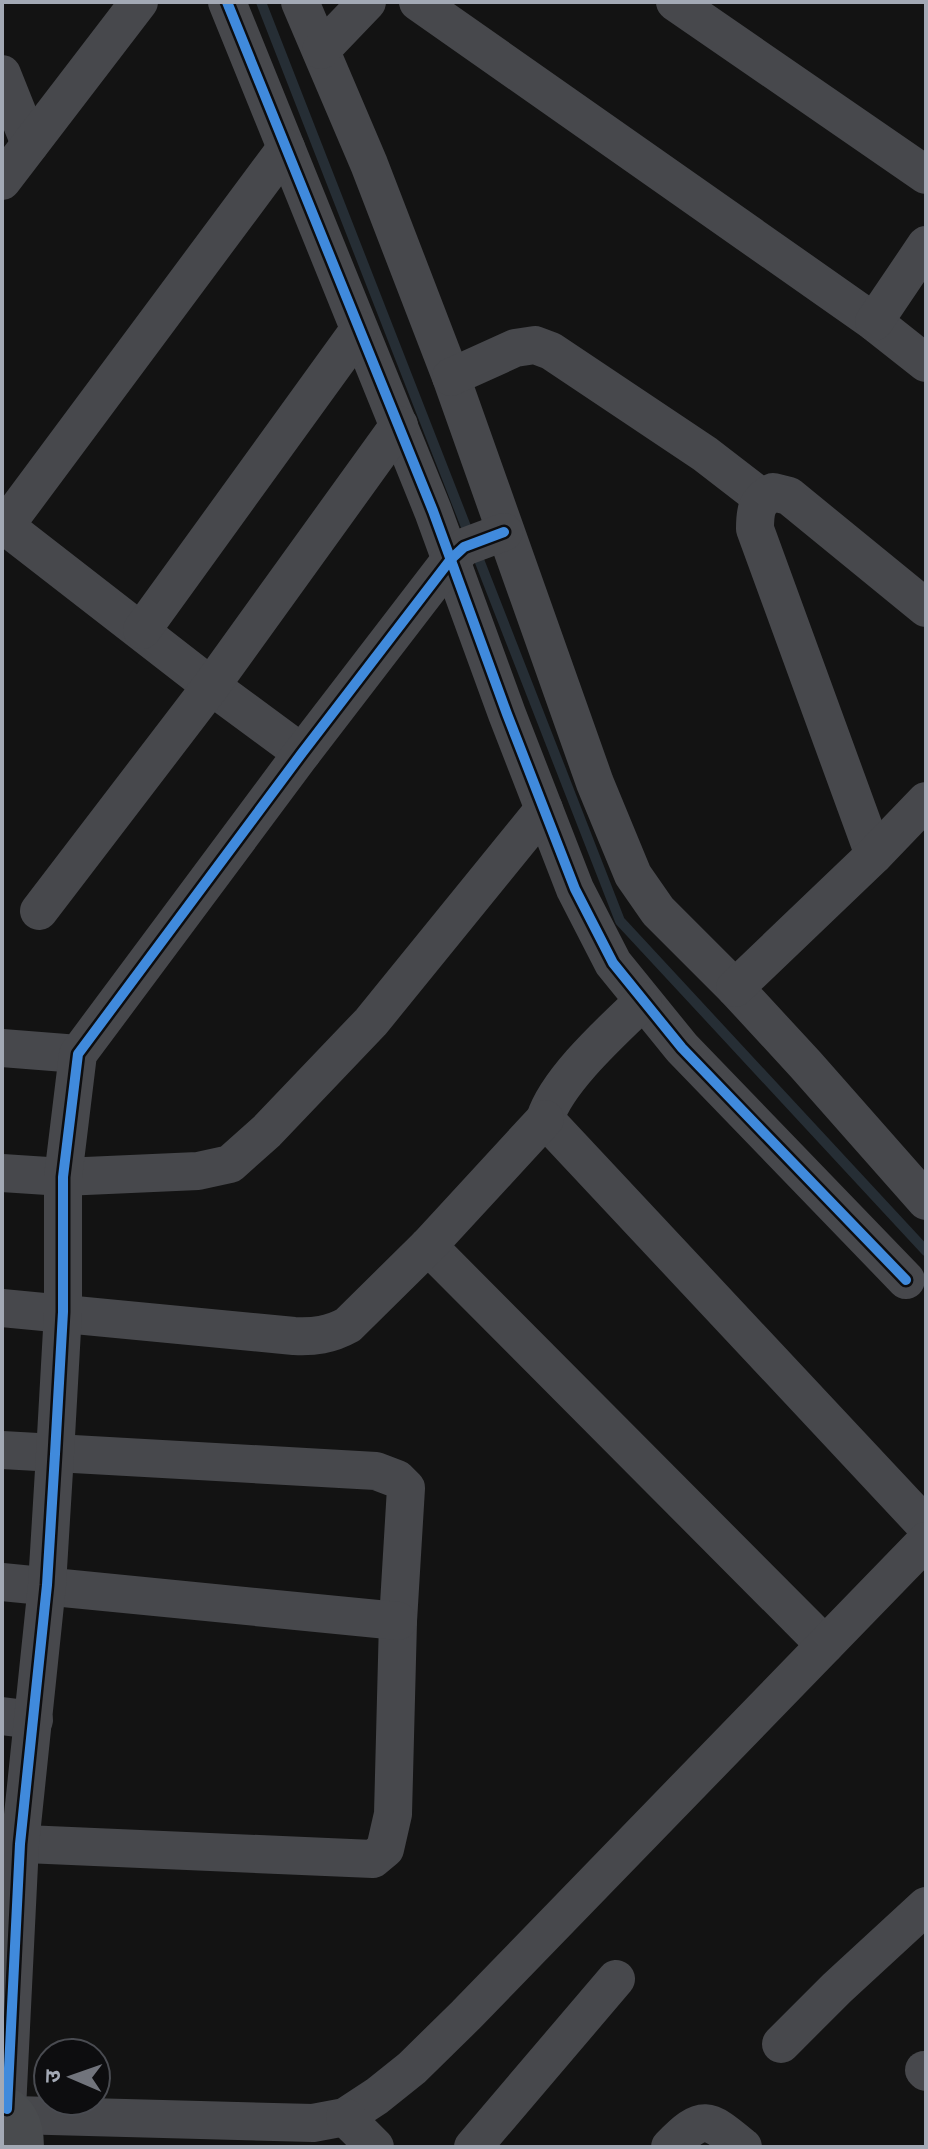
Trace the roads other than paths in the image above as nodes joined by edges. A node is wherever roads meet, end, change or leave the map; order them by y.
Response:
1 (139, 2) edge
2 (227, 2) edge
3 (300, 2) edge
4 (367, 2) edge
5 (418, 2) edge
6 (675, 2) edge
7 (321, 50) junction
8 (2, 74) edge
9 (30, 144) junction
10 (286, 148) junction
11 (926, 175) edge
12 (2, 181) edge
13 (926, 245) edge
14 (874, 322) junction
15 (359, 330) junction
16 (926, 363) edge
17 (451, 377) junction
18 (399, 425) junction
19 (762, 498) junction
20 (3, 524) edge
21 (475, 545) junction
22 (926, 608) edge
23 (142, 630) junction
24 (211, 686) junction
25 (302, 753) junction
26 (926, 801) edge
27 (544, 809) junction
28 (874, 855) junction
29 (607, 888) junction
30 (39, 911) dead end
31 (735, 988) junction
32 (643, 1001) junction
33 (2, 1048) edge
34 (78, 1054) junction
35 (545, 1119) junction
36 (2, 1173) edge
37 (63, 1177) junction
38 (926, 1201) edge
39 (428, 1246) junction
40 (906, 1280) dead end
41 (2, 1308) edge
42 (63, 1312) junction
43 (2, 1450) edge
44 (55, 1454) junction
45 (926, 1526) edge
46 (926, 1541) edge
47 (2, 1582) edge
48 (47, 1585) junction
49 (398, 1621) junction
50 (825, 1645) junction
51 (18, 1718) edge
52 (11, 1843) edge
53 (926, 1906) edge
54 (616, 1979) dead end
55 (781, 2044) dead end
56 (345, 2117) junction
57 (11, 2120) edge
58 (375, 2147) edge
59 (473, 2147) edge
60 (670, 2147) edge
61 (743, 2147) edge

1 - 9 street
2 - 10 street
3 - 7 street
4 - 7 street
5 - 14 street
6 - 11 street
7 - 17 street
8 - 9 street
9 - 12 street
10 - 15 street
10 - 20 street
13 - 14 street
14 - 16 street
15 - 18 street
15 - 23 street
17 - 19 street
17 - 21 street
18 - 21 street
18 - 24 street
19 - 22 street
19 - 28 street
20 - 23 street
21 - 25 street
21 - 27 street
21 - 29 street
23 - 24 street
24 - 25 street
24 - 30 street
25 - 34 street
26 - 28 street
27 - 29 street
27 - 37 street
28 - 31 street
29 - 31 street
29 - 32 street
31 - 38 street
32 - 35 street
32 - 40 street
33 - 34 street
34 - 37 street
35 - 39 street
35 - 45 street
36 - 37 street
37 - 42 street
39 - 42 street
39 - 50 street
41 - 42 street
42 - 44 street
43 - 44 street
44 - 48 street
44 - 49 street
46 - 50 street
47 - 48 street
48 - 49 street
48 - 51 street
49 - 52 street
50 - 56 street
51 - 52 street
52 - 57 street
53 - 55 street
54 - 59 street
56 - 57 street
56 - 58 street
60 - 61 street

